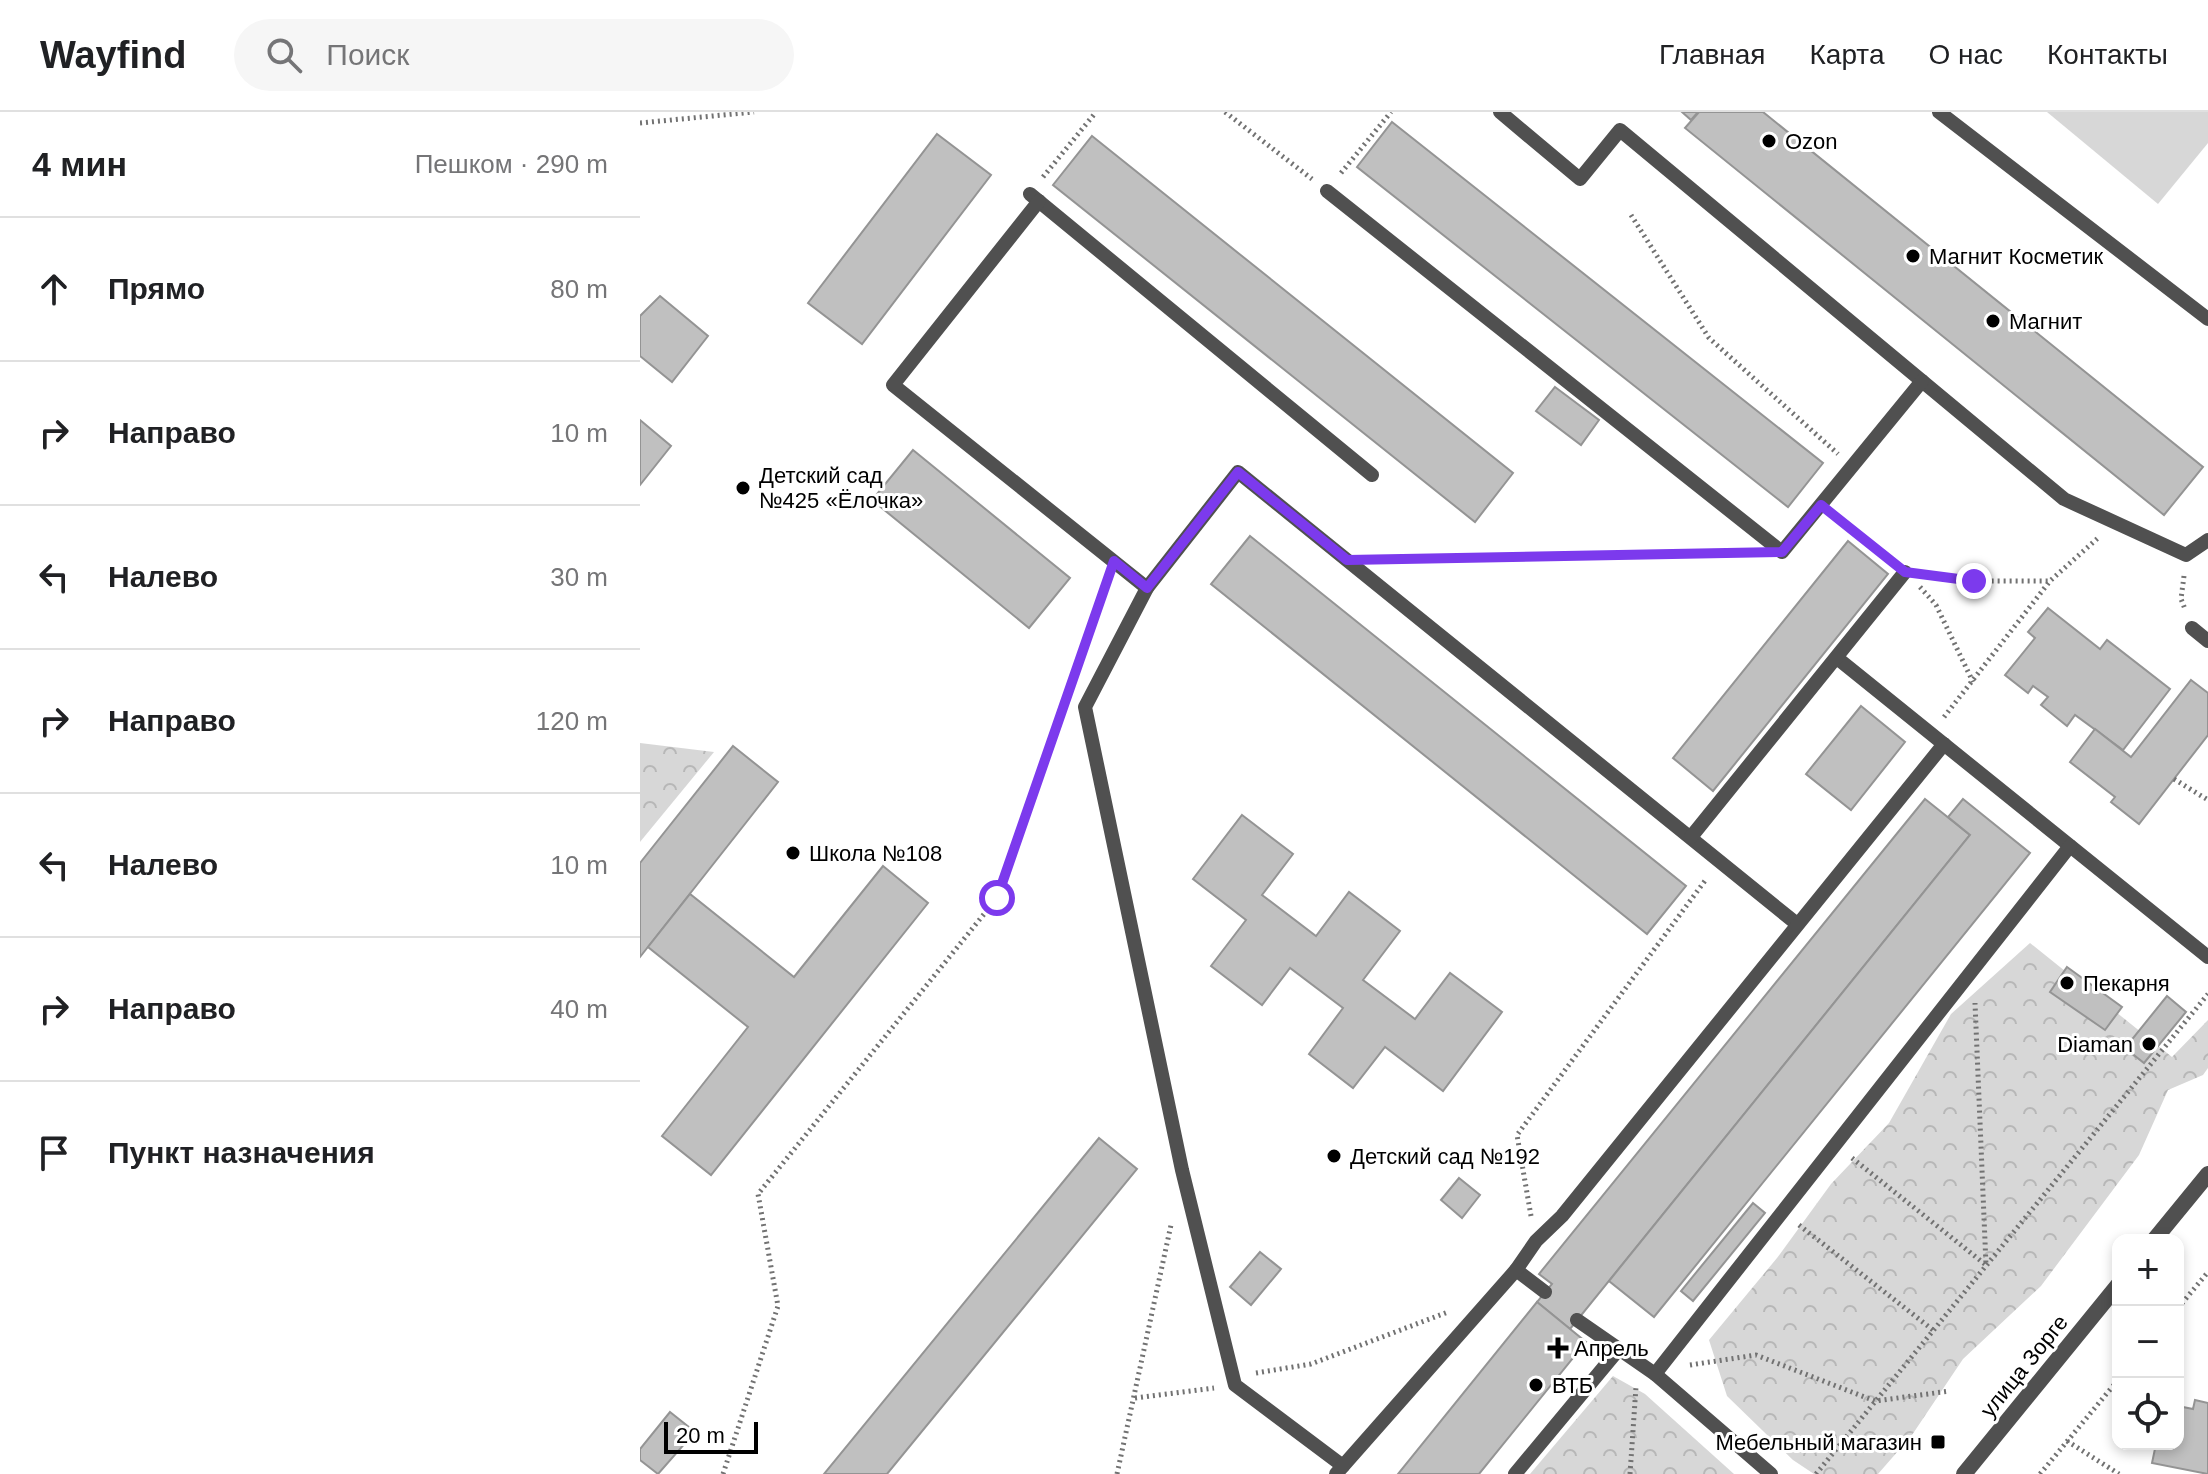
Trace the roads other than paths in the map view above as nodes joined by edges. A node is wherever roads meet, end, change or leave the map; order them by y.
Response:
1 (1500, 112) edge
2 (1939, 112) edge
3 (1327, 191) road end
4 (2208, 319) edge
5 (1922, 381) junction
6 (1372, 475) dead end
7 (2208, 540) edge
8 (1905, 572) road end
9 (1147, 588) junction
10 (2192, 628) road end
11 (2208, 641) edge
12 (1837, 658) junction
13 (1944, 744) junction
14 (1691, 837) junction
15 (2070, 846) junction
16 (1797, 924) junction
17 (2208, 957) edge
18 (2208, 1174) edge
19 (2159, 1234) edge
20 (1516, 1270) junction
21 (1545, 1292) dead end
22 (2112, 1292) edge
23 (1577, 1320) dead end
24 (1619, 1349) junction
25 (1655, 1374) junction
26 (1340, 1470) edge
27 (1515, 1474) edge
28 (1771, 1474) edge
29 (1964, 1474) edge

1 - 5 lane
2 - 4 lane
3 - 5 lane
5 - 7 lane
6 - 9 lane
8 - 12 lane
9 - 14 lane
9 - 26 lane
10 - 11 lane
12 - 13 lane
12 - 14 lane
13 - 15 lane
13 - 16 lane
14 - 16 lane
15 - 17 lane
15 - 25 lane
16 - 20 lane
18 - 19 street
20 - 21 lane
20 - 26 lane
22 - 29 street, улица Зорге
23 - 24 lane
24 - 25 lane
24 - 27 lane
25 - 28 lane

